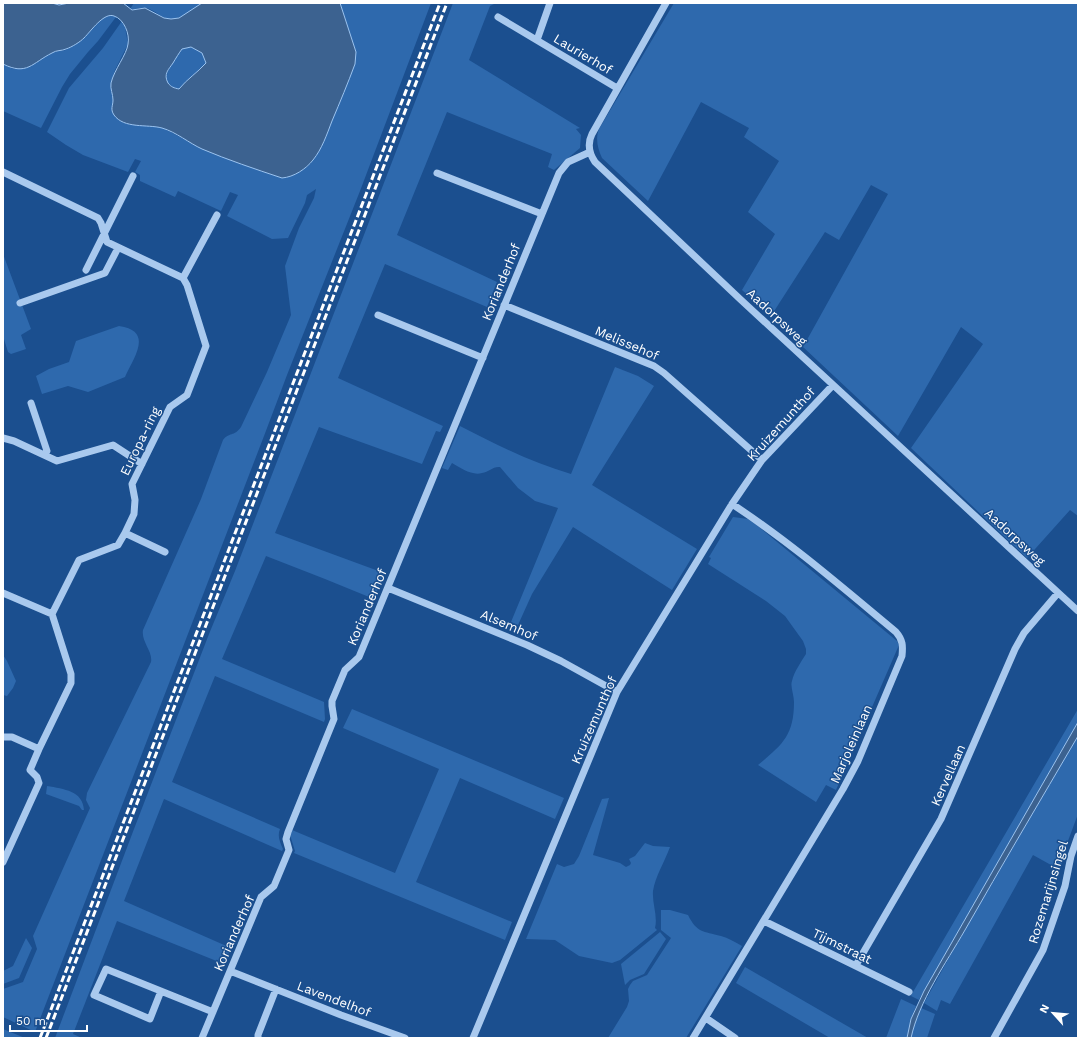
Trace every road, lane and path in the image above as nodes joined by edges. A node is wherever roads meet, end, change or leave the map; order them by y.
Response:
1 (550, 3) edge
2 (666, 3) edge
3 (498, 16) dead end
4 (537, 40) junction
5 (617, 88) junction
6 (590, 152) junction
7 (3, 172) edge
8 (436, 173) dead end
9 (132, 176) dead end
10 (542, 214) junction
11 (217, 215) dead end
12 (105, 233) junction
13 (118, 248) junction
14 (86, 270) dead end
15 (183, 278) junction
16 (20, 303) dead end
17 (504, 305) junction
18 (378, 315) dead end
19 (483, 358) junction
20 (833, 385) junction
21 (31, 403) dead end
22 (3, 438) edge
23 (45, 455) junction
24 (762, 460) junction
25 (142, 464) junction
26 (732, 504) junction
27 (125, 533) junction
28 (164, 552) dead end
29 (388, 588) junction
30 (3, 593) edge
31 (1058, 593) junction
32 (1078, 611) edge
33 (52, 614) junction
34 (617, 692) junction
35 (3, 737) edge
36 (39, 749) junction
37 (1078, 836) edge
38 (3, 862) edge
39 (764, 921) junction
40 (856, 965) junction
41 (230, 971) junction
42 (276, 989) junction
43 (161, 992) junction
44 (909, 992) dead end
45 (213, 1012) junction
46 (706, 1018) junction
47 (383, 1030) junction
48 (202, 1038) edge
49 (258, 1038) edge
50 (381, 1038) edge
51 (405, 1038) edge
52 (473, 1038) edge
53 (693, 1038) edge
54 (735, 1038) edge
55 (994, 1038) edge

1 - 4 street, Laurierhof
2 - 5 street
3 - 4 street, Laurierhof
4 - 5 street, Laurierhof
5 - 6 street
6 - 10 street, Korianderhof
6 - 20 street, Aadorpsweg
7 - 12 street
8 - 10 street
9 - 12 street
10 - 17 street, Korianderhof
11 - 15 street
12 - 13 street
12 - 14 street
13 - 15 street
13 - 16 street
15 - 25 street, Europa-ring
17 - 19 street, Korianderhof
17 - 24 street, Melissehof
18 - 19 street
19 - 29 street, Korianderhof
20 - 24 street, Kruizemunthof
20 - 31 street, Aadorpsweg
21 - 23 street
22 - 23 street
23 - 25 street
24 - 26 street, Kruizemunthof
25 - 27 street, Europa-ring
26 - 34 street, Kruizemunthof
26 - 39 street, Marjoleinlaan
27 - 28 street
27 - 33 street, Europa-ring
29 - 34 street, Alsemhof
29 - 41 street, Korianderhof
30 - 33 street
31 - 32 street, Aadorpsweg
31 - 40 street, Kervellaan
33 - 36 street
34 - 52 street, Kruizemunthof
35 - 36 street
36 - 38 street
37 - 55 street, Rozemarijnsingel
39 - 40 street, Tijmstraat
39 - 46 street, Marjoleinlaan
40 - 44 street, Tijmstraat
41 - 42 street, Lavendelhof
41 - 45 street, Korianderhof
42 - 47 street, Lavendelhof
42 - 49 street
43 - 43 street
43 - 45 street
45 - 48 street, Korianderhof
46 - 53 street, Marjoleinlaan
46 - 54 street
47 - 50 street, Lavendelhof
47 - 51 street, Lavendelhof

